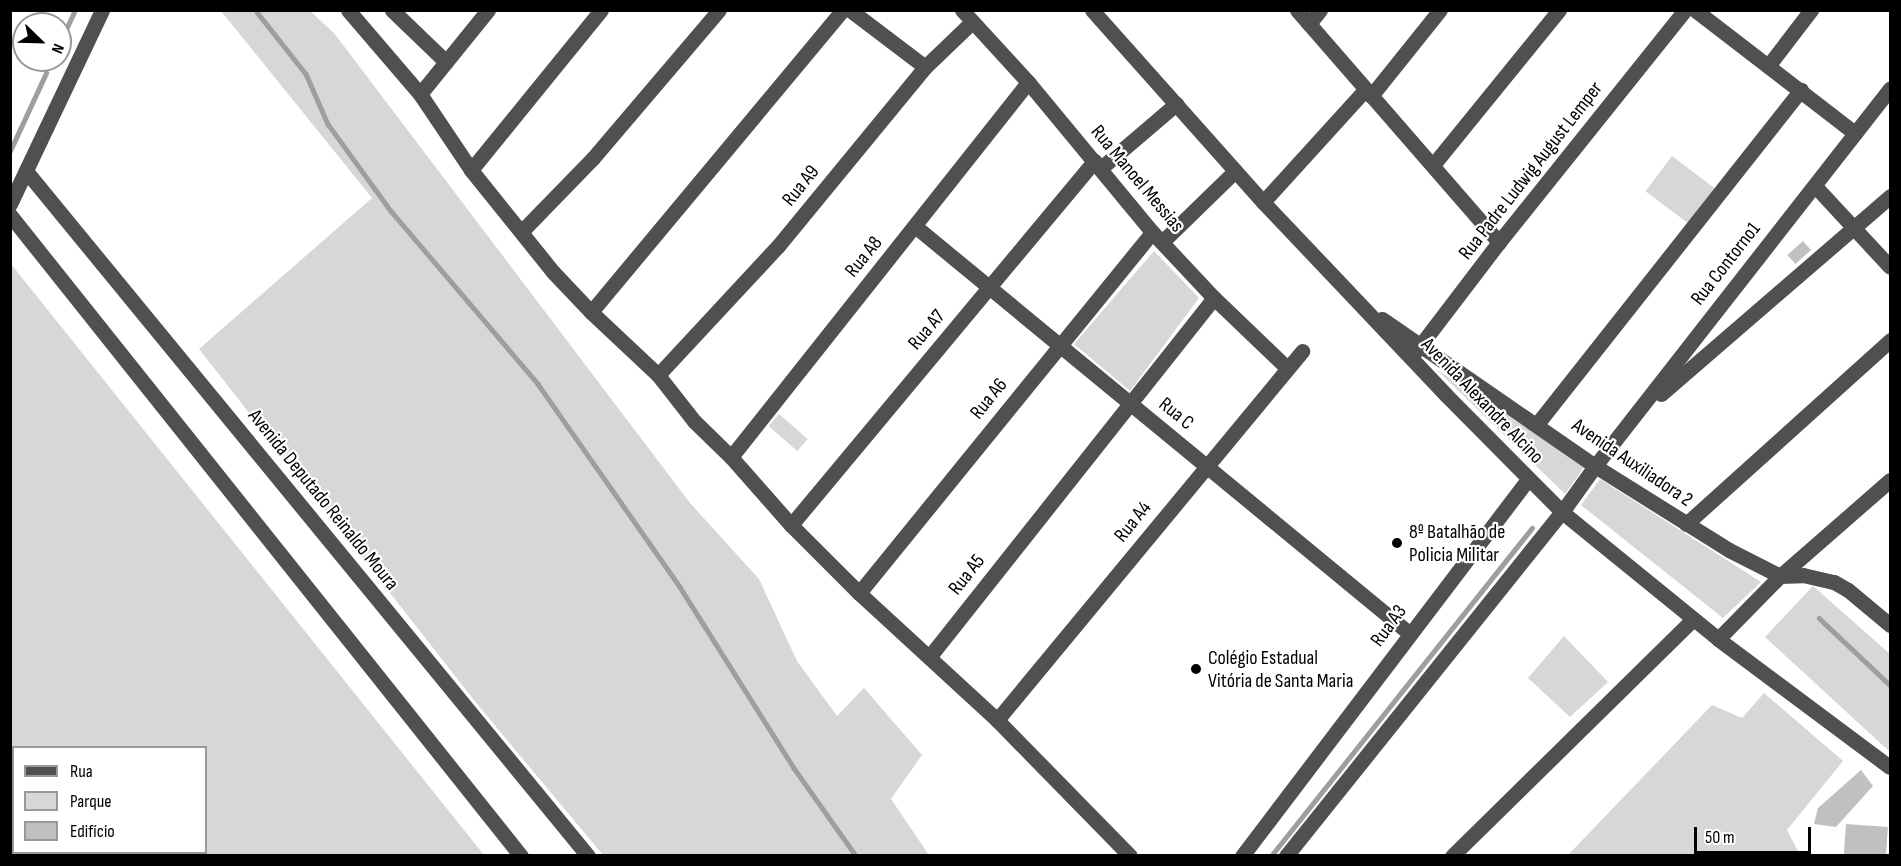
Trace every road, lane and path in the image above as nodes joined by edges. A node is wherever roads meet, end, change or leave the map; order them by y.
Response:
1 (102, 10) edge
2 (348, 10) edge
3 (392, 10) edge
4 (488, 10) edge
5 (601, 10) edge
6 (719, 10) edge
7 (843, 10) edge
8 (850, 10) edge
9 (1092, 10) edge
10 (1297, 10) edge
11 (1320, 10) edge
12 (1440, 10) edge
13 (1559, 10) edge
14 (1685, 10) edge
15 (1695, 10) edge
16 (1810, 10) edge
17 (967, 16) edge
18 (1309, 24) junction
19 (446, 62) junction
20 (1768, 66) junction
21 (925, 67) junction
22 (1028, 82) junction
23 (1890, 89) edge
24 (1800, 90) junction
25 (1368, 93) junction
26 (420, 94) junction
27 (1176, 104) junction
28 (1855, 133) junction
29 (1098, 165) junction
30 (1433, 165) junction
31 (471, 170) junction
32 (26, 171) junction
33 (1235, 171) junction
34 (1815, 186) junction
35 (1890, 196) edge
36 (1263, 202) junction
37 (10, 204) edge
38 (10, 215) edge
39 (916, 227) junction
40 (1854, 228) junction
41 (522, 231) junction
42 (1157, 237) junction
43 (1499, 242) junction
44 (1890, 267) edge
45 (989, 287) junction
46 (1214, 298) junction
47 (1361, 306) junction
48 (591, 312) junction
49 (1890, 340) edge
50 (1422, 345) junction
51 (1060, 346) junction
52 (1302, 351) dead end
53 (1410, 358) junction
54 (1287, 368) junction
55 (658, 375) junction
56 (1131, 405) junction
57 (1637, 414) junction
58 (1537, 424) junction
59 (731, 457) junction
60 (1595, 465) junction
61 (1206, 466) junction
62 (1528, 479) junction
63 (1890, 480) edge
64 (1562, 512) junction
65 (1686, 524) junction
66 (791, 525) junction
67 (1780, 576) junction
68 (859, 593) junction
69 (1693, 619) junction
70 (1890, 624) edge
71 (1409, 633) junction
72 (1718, 639) junction
73 (930, 657) junction
74 (997, 720) junction
75 (1890, 767) edge
76 (521, 855) edge
77 (588, 855) edge
78 (1130, 855) edge
79 (1242, 855) edge
80 (1286, 855) edge
81 (1452, 855) edge

1 - 32 street
2 - 26 street
3 - 19 street
4 - 19 street
5 - 31 street
6 - 41 street
7 - 48 street
8 - 21 street
9 - 27 street, Avenida Alexandre Alcino
10 - 18 street
11 - 18 street
12 - 25 street
13 - 30 street
14 - 43 street, Rua Padre Ludwig August Lemper
15 - 20 street
16 - 20 street
17 - 21 street, Rua A9
17 - 22 street, Rua Manoel Messias
18 - 25 street
19 - 26 street
20 - 24 street
21 - 55 street, Rua A9
22 - 29 street, Rua Manoel Messias
22 - 39 street, Rua A8
23 - 28 street, Rua Contorno1
24 - 28 street
24 - 58 street
25 - 30 street
25 - 36 street
26 - 31 street
27 - 29 street, Rua A7
27 - 33 street, Avenida Alexandre Alcino
28 - 34 street, Rua Contorno1
29 - 42 street, Rua Manoel Messias
29 - 45 street, Rua A7
30 - 43 street
31 - 41 street
32 - 37 street
32 - 77 street, Avenida Deputado Reinaldo Moura
33 - 36 street, Avenida Alexandre Alcino
33 - 42 street, Rua A6
34 - 40 street
34 - 57 street, Rua Contorno1
35 - 40 street
36 - 47 street, Avenida Alexandre Alcino
38 - 76 street
39 - 45 street, Rua C
39 - 59 street, Rua A8
40 - 44 street
40 - 57 street
41 - 48 street
42 - 46 street, Rua Manoel Messias
42 - 51 street, Rua A6
43 - 50 street, Rua Padre Ludwig August Lemper
45 - 51 street, Rua C
45 - 66 street, Rua A7
46 - 54 street, Rua Manoel Messias
46 - 56 street, Rua A5
47 - 50 street, Avenida Auxiliadora 2
47 - 53 street, Avenida Alexandre Alcino
48 - 55 street
49 - 65 street
50 - 53 street, Rua Padre Ludwig August Lemper
50 - 58 street, Avenida Auxiliadora 2
51 - 56 street, Rua C
51 - 68 street, Rua A6
52 - 54 street, Rua A4
53 - 62 street, Avenida Alexandre Alcino
54 - 61 street, Rua A4
55 - 59 street
56 - 61 street, Rua C
56 - 73 street, Rua A5
57 - 60 street, Rua Contorno1
58 - 60 street, Avenida Auxiliadora 2
59 - 66 street
60 - 64 street, Rua Contorno1
60 - 65 street, Avenida Auxiliadora 2
61 - 71 street, Rua C
61 - 74 street, Rua A4
62 - 64 street, Avenida Alexandre Alcino
62 - 71 street, Rua A3
63 - 67 street
64 - 69 street, Avenida Alexandre Alcino
64 - 80 street, Rua Contorno1
65 - 67 street, Avenida Auxiliadora 2
66 - 68 street
67 - 70 street, Avenida Auxiliadora 2
67 - 72 street
68 - 73 street
69 - 72 street, Avenida Alexandre Alcino
69 - 81 street
71 - 79 street, Rua A3
72 - 75 street, Avenida Alexandre Alcino
73 - 74 street
74 - 78 street

